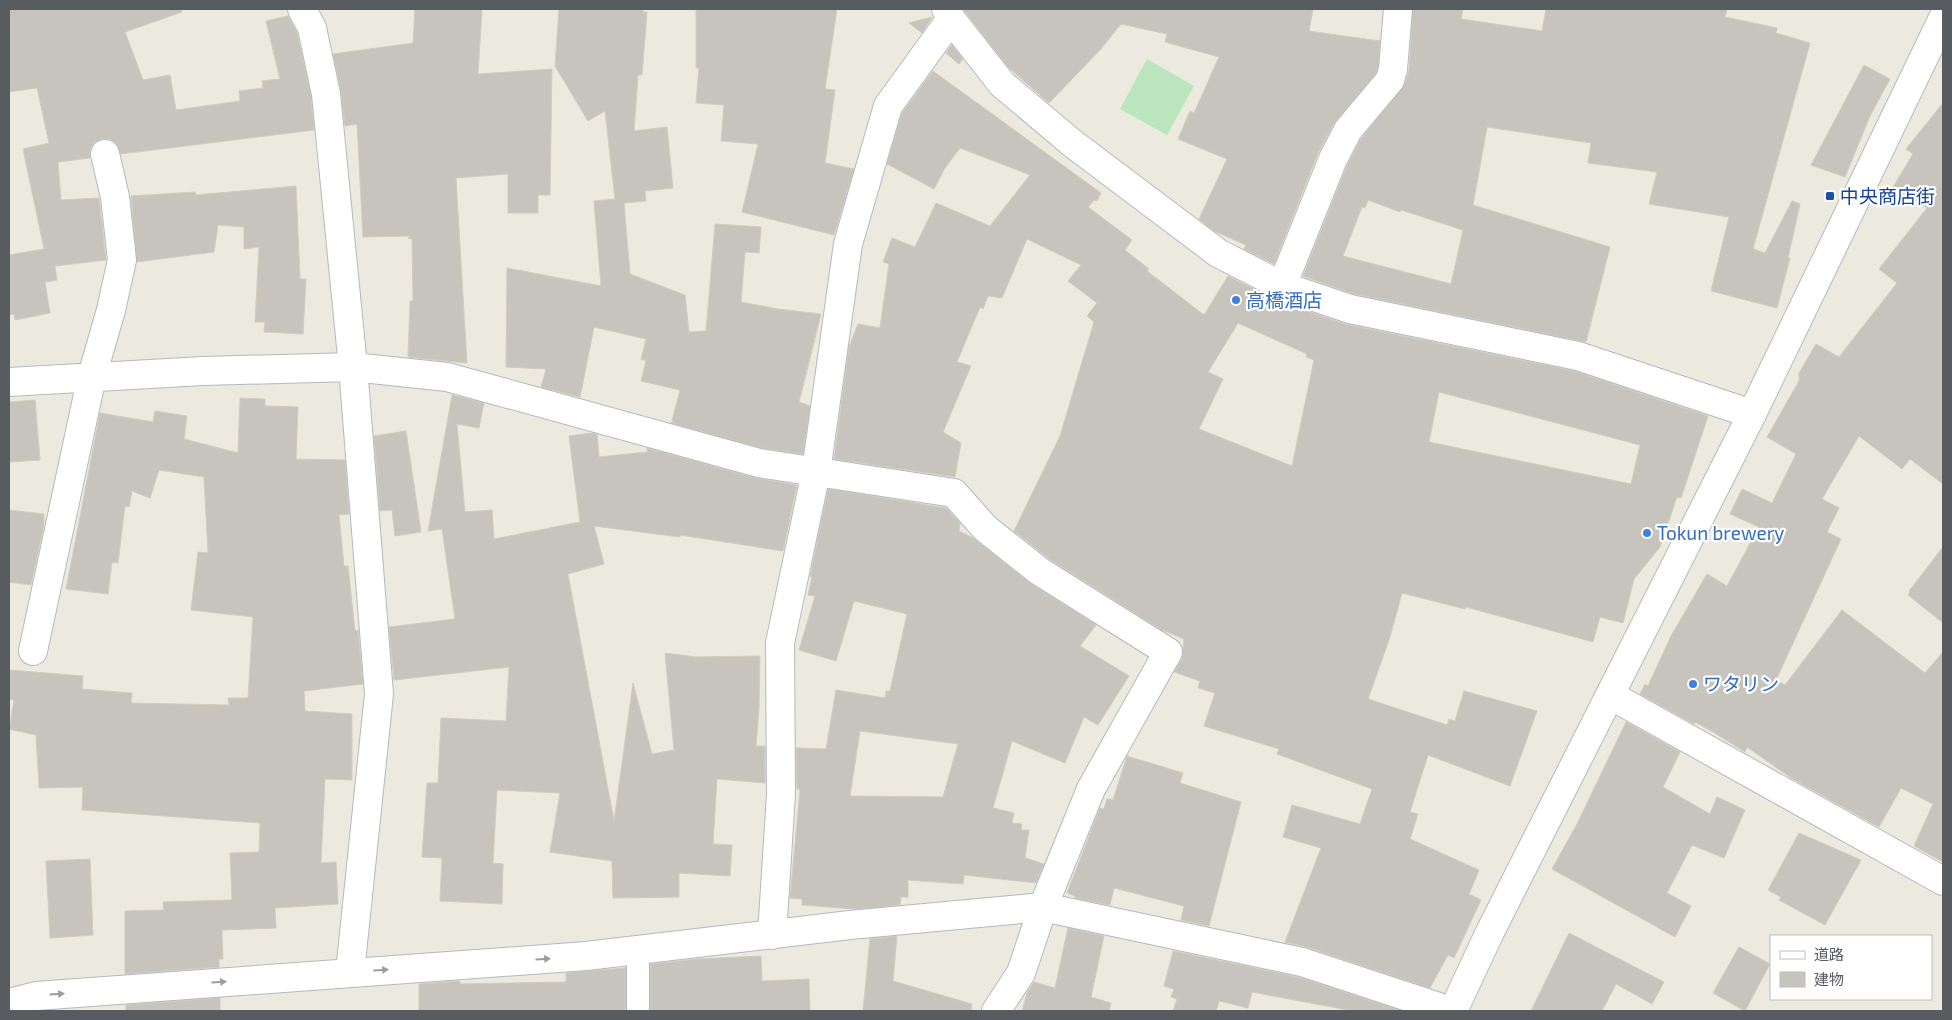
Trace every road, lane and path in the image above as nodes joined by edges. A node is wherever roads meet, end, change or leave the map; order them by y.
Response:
1 (302, 9) edge
2 (1398, 9) edge
3 (949, 14) edge
4 (1939, 37) edge
5 (105, 154) dead end
6 (1282, 286) junction
7 (353, 367) junction
8 (92, 376) junction
9 (9, 382) edge
10 (1752, 414) junction
11 (816, 472) junction
12 (33, 651) dead end
13 (1610, 695) junction
14 (1943, 881) edge
15 (1043, 907) junction
16 (772, 935) junction
17 (638, 950) junction
18 (350, 972) junction
19 (9, 1003) edge
20 (638, 1011) edge
21 (996, 1011) edge
22 (1452, 1011) edge

1 - 7 street
2 - 6 street
3 - 6 street
3 - 11 street
4 - 10 street
5 - 8 street
6 - 10 street
7 - 8 street
7 - 11 street
7 - 18 street
8 - 9 street
8 - 12 street
10 - 13 street
11 - 15 street
11 - 16 street
13 - 14 street
13 - 22 street
15 - 16 street
15 - 21 street
15 - 22 street
16 - 17 street
18 -> 17 street
17 - 20 street
19 -> 18 street

